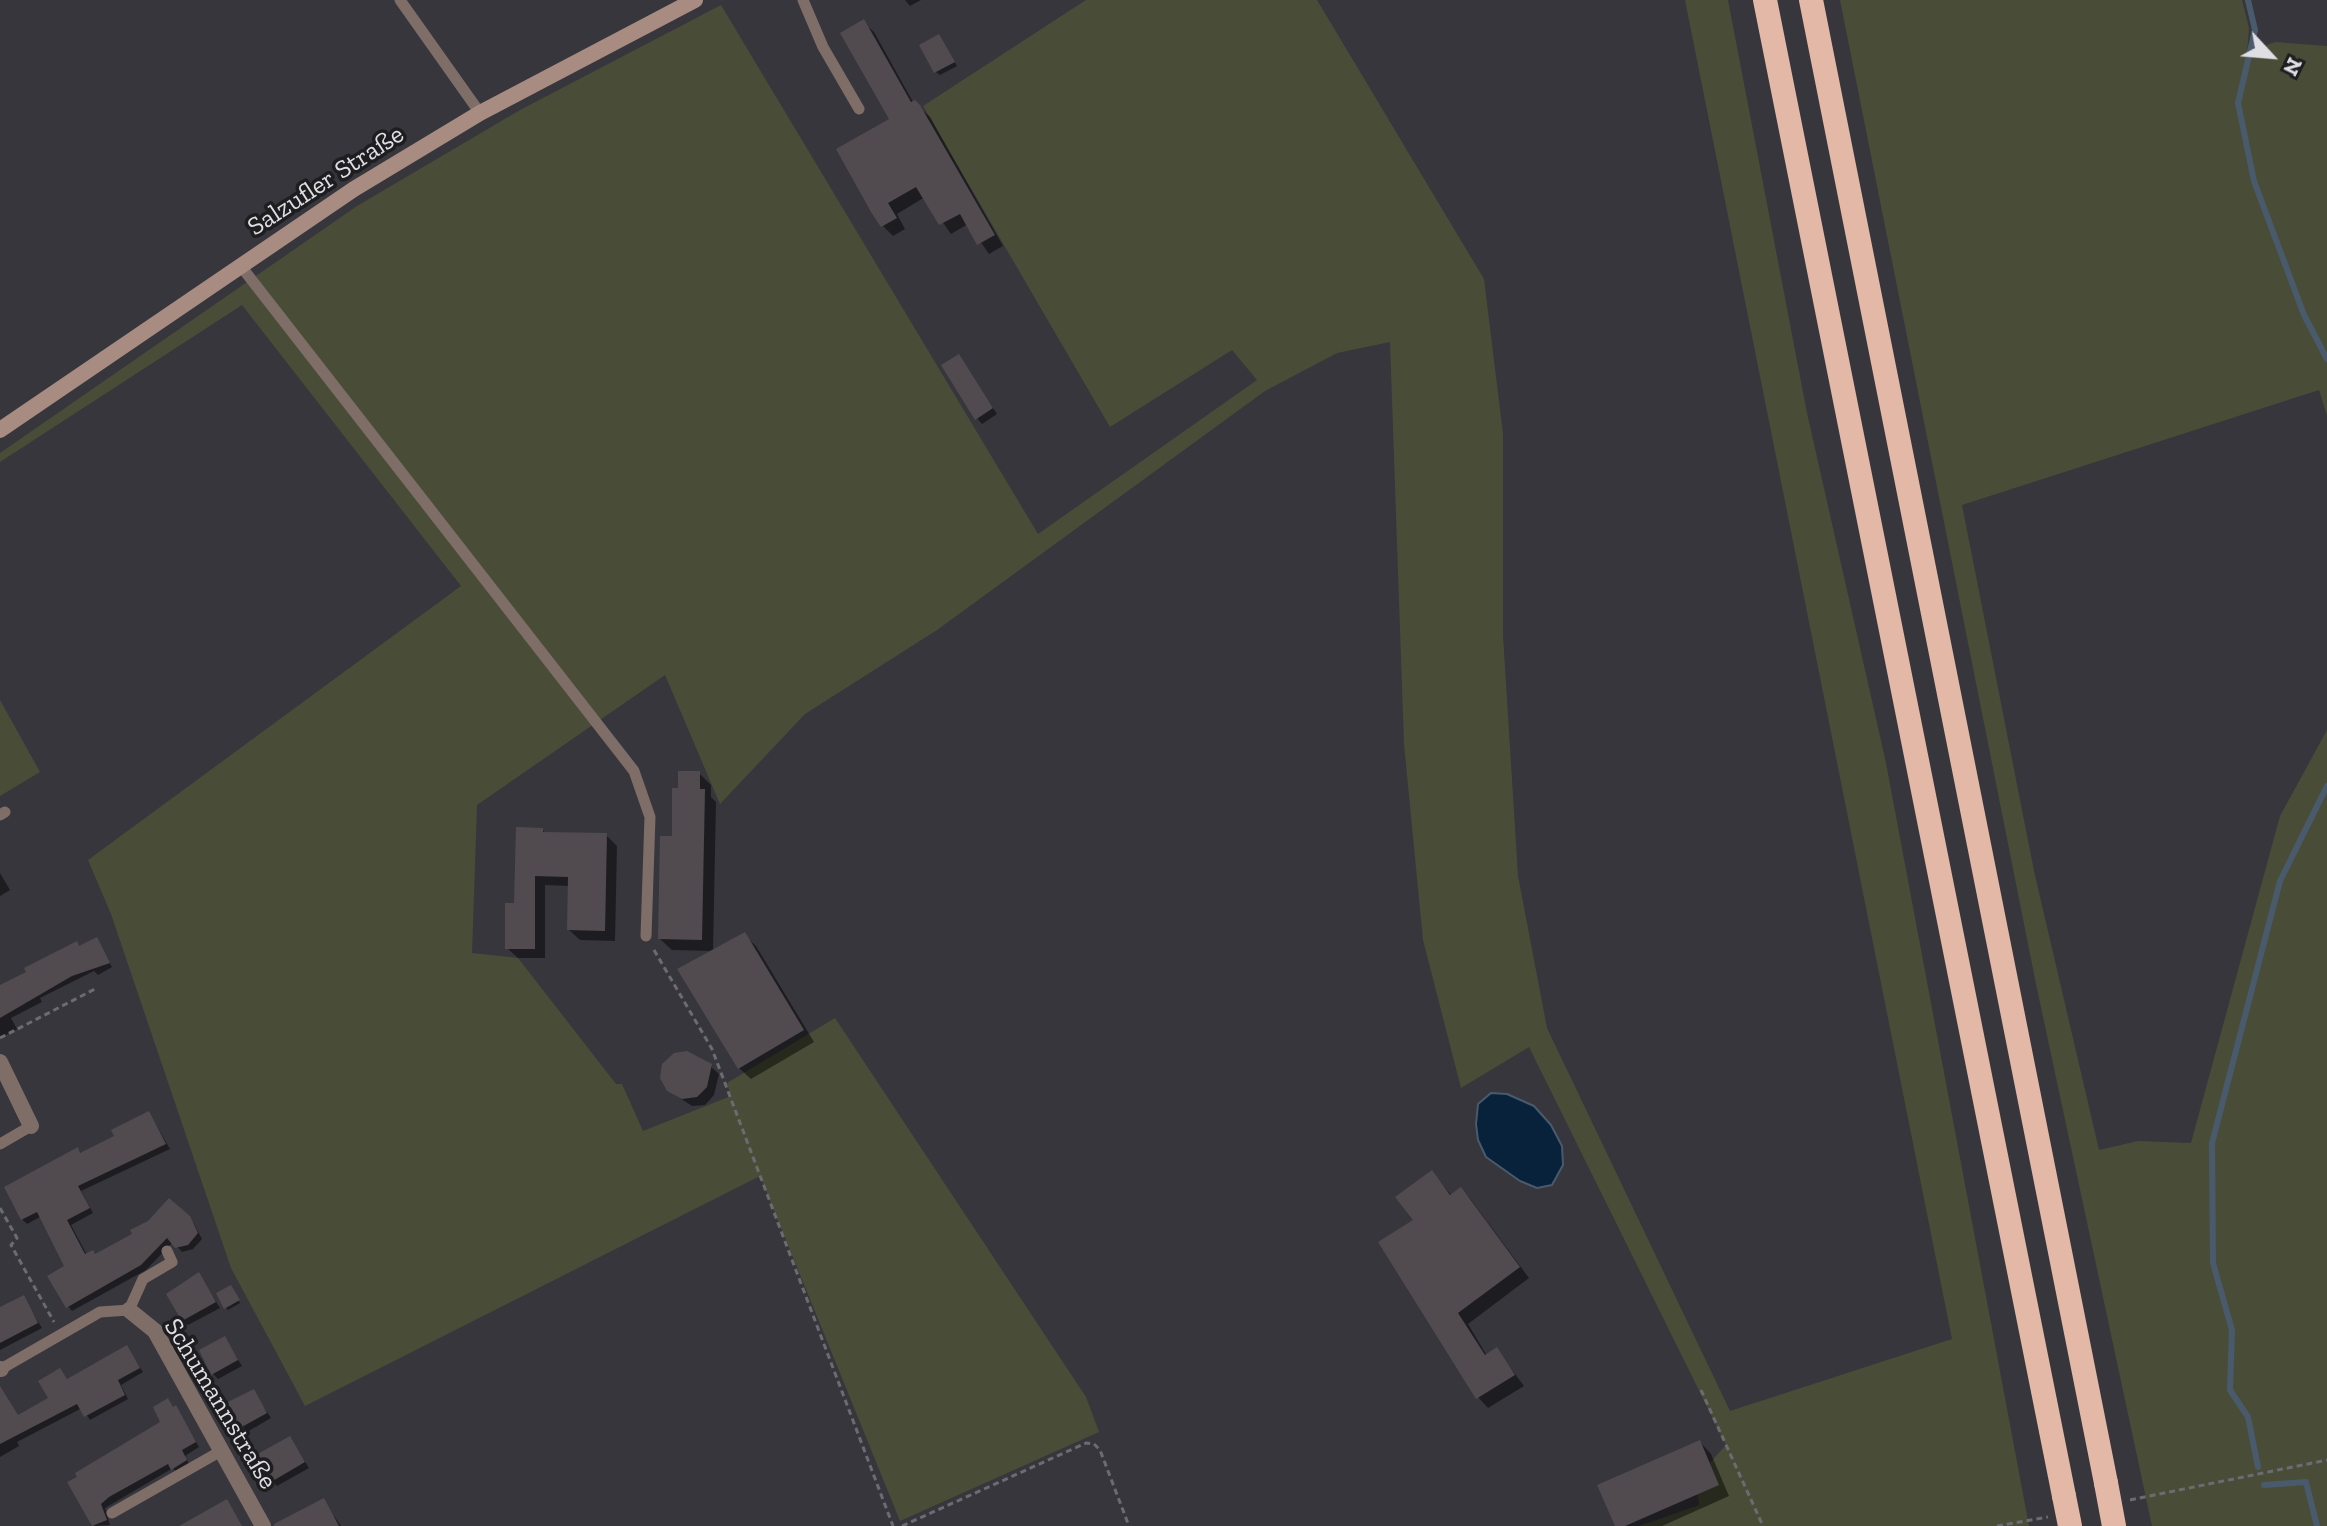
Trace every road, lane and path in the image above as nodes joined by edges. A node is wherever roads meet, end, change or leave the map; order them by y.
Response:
1 (400, 0) edge
2 (695, 0) edge
3 (803, 0) edge
4 (1765, 0) edge
5 (1811, 0) edge
6 (859, 109) dead end
7 (480, 113) junction
8 (240, 265) junction
9 (0, 430) edge
10 (646, 936) joint
11 (97, 988) dead end
12 (0, 1038) edge
13 (0, 1062) edge
14 (31, 1126) joint
15 (0, 1144) edge
16 (0, 1208) edge
17 (167, 1251) dead end
18 (129, 1310) junction
19 (60, 1335) junction
20 (1, 1369) edge
21 (1701, 1390) dead end
22 (221, 1451) junction
23 (2327, 1460) edge
24 (2129, 1500) dead end
25 (2063, 1512) edge
26 (112, 1513) dead end
27 (263, 1526) edge
28 (893, 1526) edge
29 (902, 1526) edge
30 (1129, 1526) edge
31 (1763, 1526) edge
32 (1997, 1526) edge
33 (2114, 1526) edge

1 - 7 lane
2 - 7 main road, Salzufler Straße
3 - 6 lane
4 - 25 highway
5 - 33 highway, bridge
7 - 8 main road, Salzufler Straße
8 - 9 main road, Salzufler Straße
8 - 10 lane
10 - 28 path
11 - 12 path
13 - 14 street
14 - 15 lane
16 - 19 path
17 - 18 lane
18 - 19 lane
18 - 22 street, Schumannstraße
19 - 20 lane
21 - 31 path
22 - 26 lane
22 - 27 street, Schumannstraße
23 - 24 path
25 - 32 path
29 - 30 path

